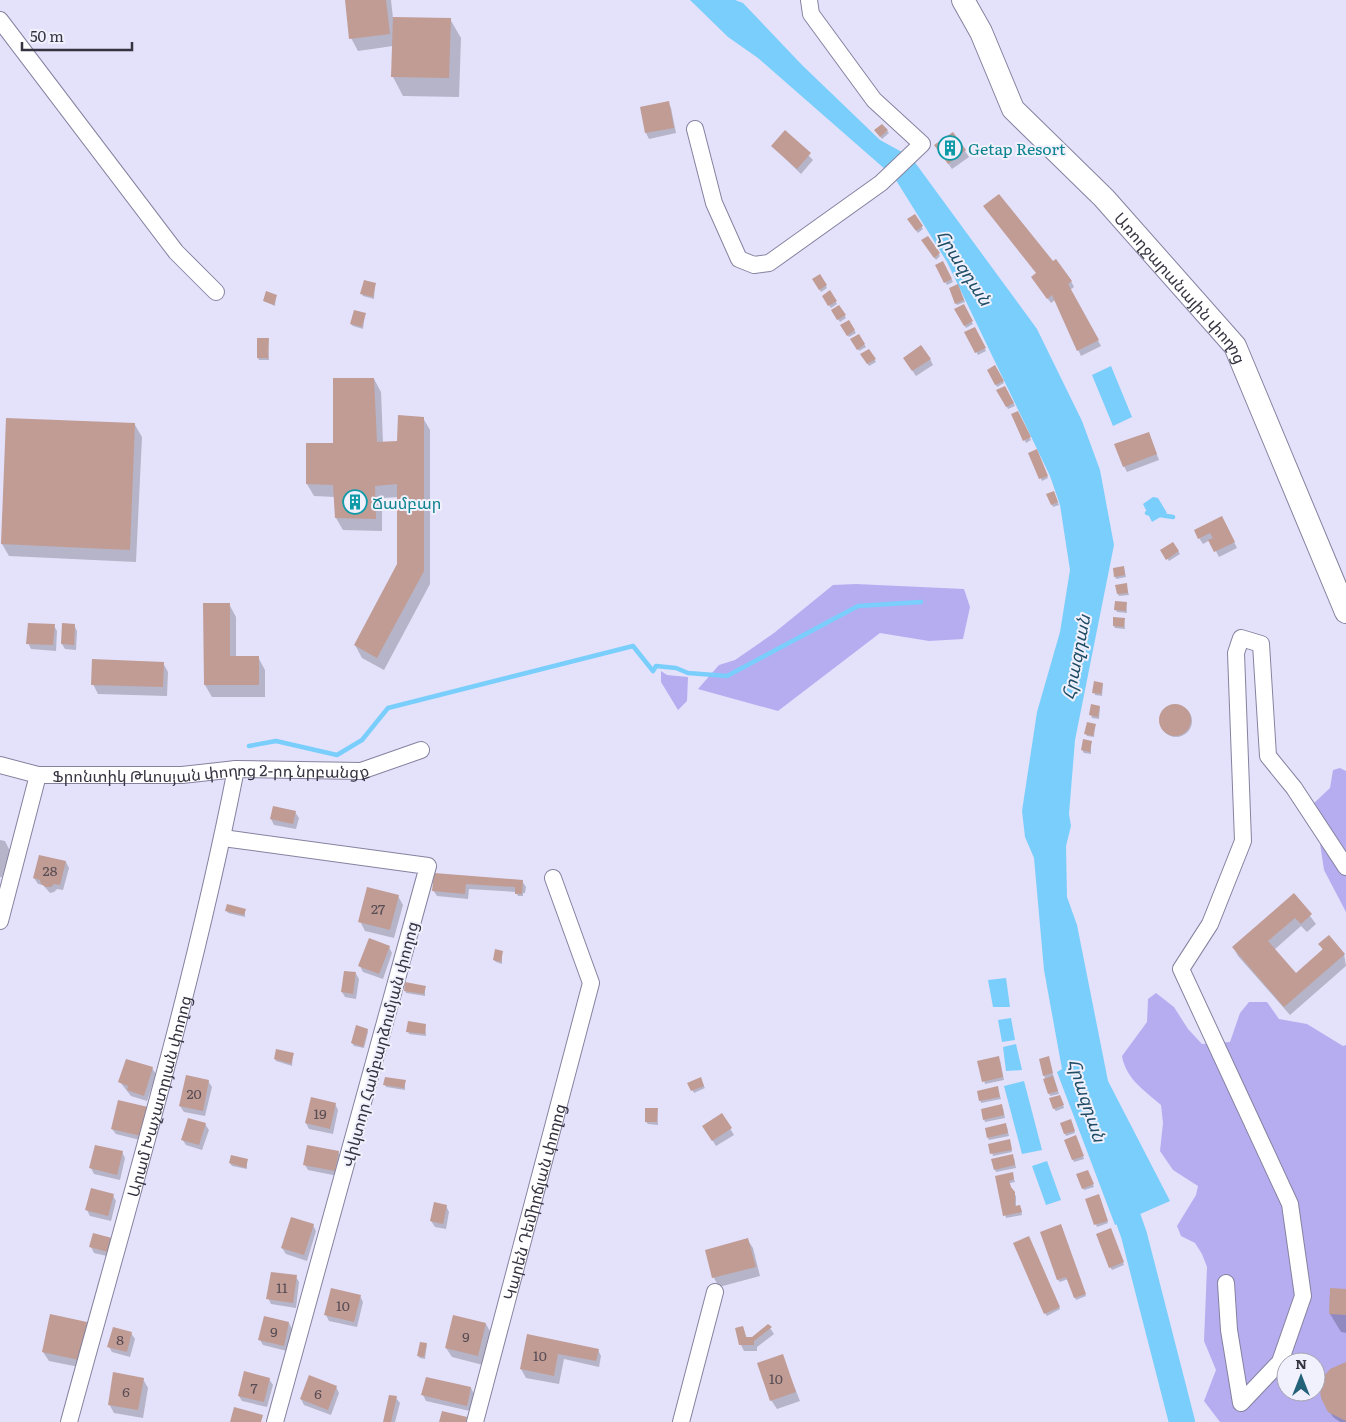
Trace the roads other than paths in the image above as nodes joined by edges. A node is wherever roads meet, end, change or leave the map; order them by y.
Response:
1 (809, 0) edge
2 (963, 0) edge
3 (0, 20) edge
4 (696, 129) dead end
5 (216, 292) dead end
6 (1346, 612) edge
7 (420, 750) dead end
8 (0, 765) edge
9 (236, 769) junction
10 (38, 774) junction
11 (223, 838) junction
12 (1346, 867) edge
13 (553, 878) dead end
14 (0, 922) edge
15 (1226, 1282) dead end
16 (714, 1292) dead end
17 (69, 1422) edge
18 (275, 1422) edge
19 (475, 1422) edge
20 (681, 1422) edge

1 - 4 street
2 - 6 main road, Առողջարանային փողոց
3 - 5 street
7 - 9 street, Ֆրոնտիկ Թևոսյան փողոց 2-րդ նրբանցք
8 - 10 street, Ֆրոնտիկ Թևոսյան փողոց 2-րդ նրբանցք
9 - 10 street, Ֆրոնտիկ Թևոսյան փողոց 2-րդ նրբանցք
9 - 11 street, Արամ Խաչատրյան փողոց
10 - 14 street
11 - 17 street, Արամ Խաչատրյան փողոց
11 - 18 street, Վիկտոր Համբարձումյան փողոց
12 - 15 street
13 - 19 street, Կարեն Դեմիրճյան փողոց
16 - 20 street

